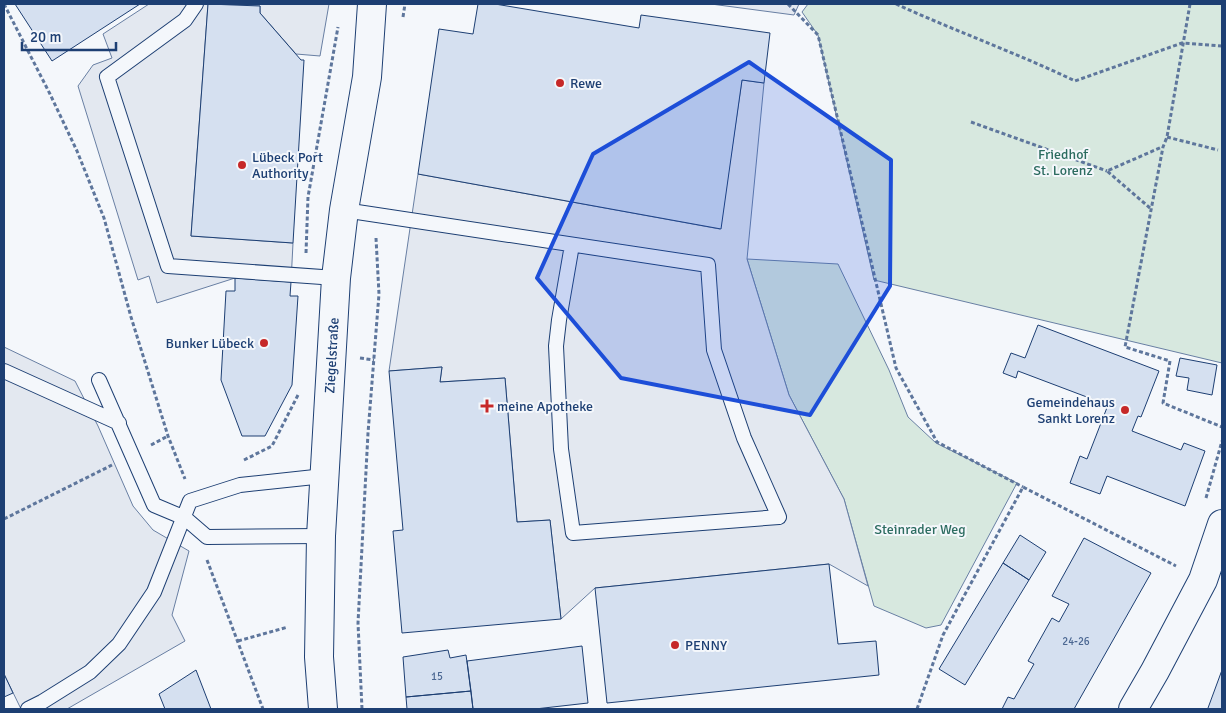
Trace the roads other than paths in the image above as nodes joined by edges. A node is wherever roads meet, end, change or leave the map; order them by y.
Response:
1 (196, 4) edge
2 (372, 4) edge
3 (344, 210) junction
4 (572, 245) junction
5 (336, 278) junction
6 (4, 372) edge
7 (98, 380) dead end
8 (119, 423) junction
9 (324, 476) junction
10 (185, 518) junction
11 (1222, 524) edge
12 (321, 536) junction
13 (1144, 703) edge
14 (28, 709) edge
15 (323, 709) edge

1 - 5 lane
2 - 3 main road, Ziegelstraße
3 - 4 lane
3 - 5 main road, Ziegelstraße
4 - 4 lane
5 - 9 main road, Ziegelstraße
6 - 8 lane
7 - 8 lane
8 - 10 lane
9 - 10 lane
9 - 12 main road, Ziegelstraße
10 - 12 lane
10 - 14 lane
11 - 13 main road
12 - 15 main road, Ziegelstraße

